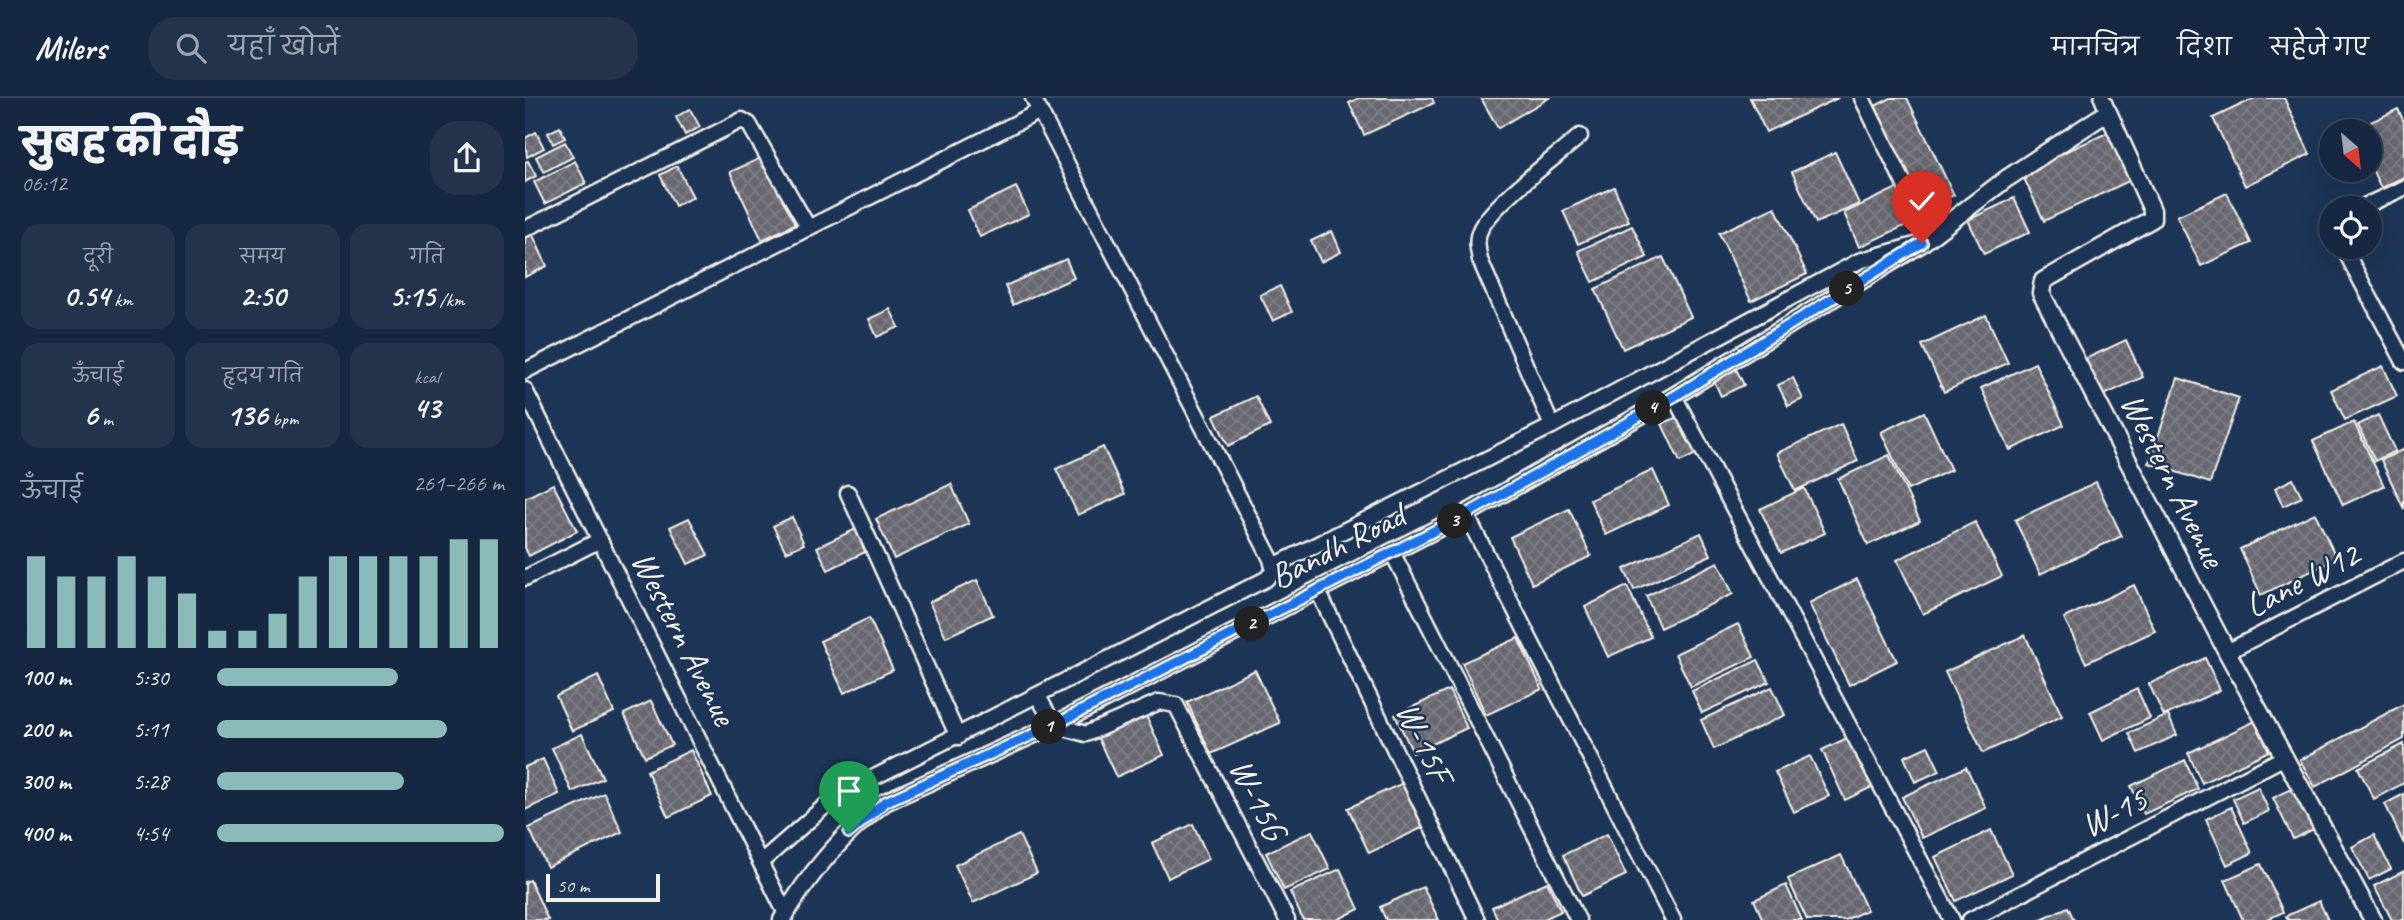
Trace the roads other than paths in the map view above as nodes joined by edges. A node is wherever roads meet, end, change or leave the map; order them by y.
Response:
1 (1862, 98) edge
2 (1037, 105) edge
3 (2105, 105) edge
4 (1580, 136) dead end
5 (2404, 188) edge
6 (2382, 198) edge
7 (808, 227) junction
8 (525, 229) edge
9 (1922, 243) junction
10 (2349, 259) edge
11 (2404, 362) edge
12 (525, 371) edge
13 (525, 390) edge
14 (1675, 396) junction
15 (1552, 426) junction
16 (848, 493) dead end
17 (1467, 514) junction
18 (600, 540) junction
19 (1393, 554) junction
20 (2404, 561) edge
21 (1274, 566) junction
22 (525, 578) edge
23 (1318, 591) junction
24 (2227, 652) junction
25 (1038, 696) junction
26 (1054, 725) junction
27 (958, 737) junction
28 (2285, 757) junction
29 (761, 862) junction
30 (784, 917) edge
31 (1286, 920) edge
32 (1477, 920) edge
33 (1578, 920) edge
34 (1673, 920) edge
35 (1952, 920) edge
36 (1970, 920) edge
37 (2373, 920) edge

1 - 9 street
2 - 7 street
2 - 21 street
3 - 9 street, Bandh Road
3 - 24 street, Western Avenue
4 - 15 street
5 - 6 street
7 - 8 street
7 - 12 street
9 - 14 street, Bandh Road
9 - 15 street
10 - 11 street
13 - 18 street, Western Avenue
14 - 17 street, Bandh Road
14 - 35 street
15 - 21 street
16 - 27 street
17 - 19 street, Bandh Road
17 - 34 street
18 - 22 street
18 - 29 street, Western Avenue
19 - 23 street, Bandh Road
19 - 33 street
20 - 24 street, Lane W12
21 - 25 street
23 - 26 street, Bandh Road
23 - 32 street, W-15F
24 - 28 street, Western Avenue
25 - 26 street
25 - 27 street
26 - 30 street, Bandh Road
26 - 31 street, W-15G
27 - 29 street
28 - 36 street, W-15
28 - 37 street, Western Avenue
29 - 30 street, Western Avenue

